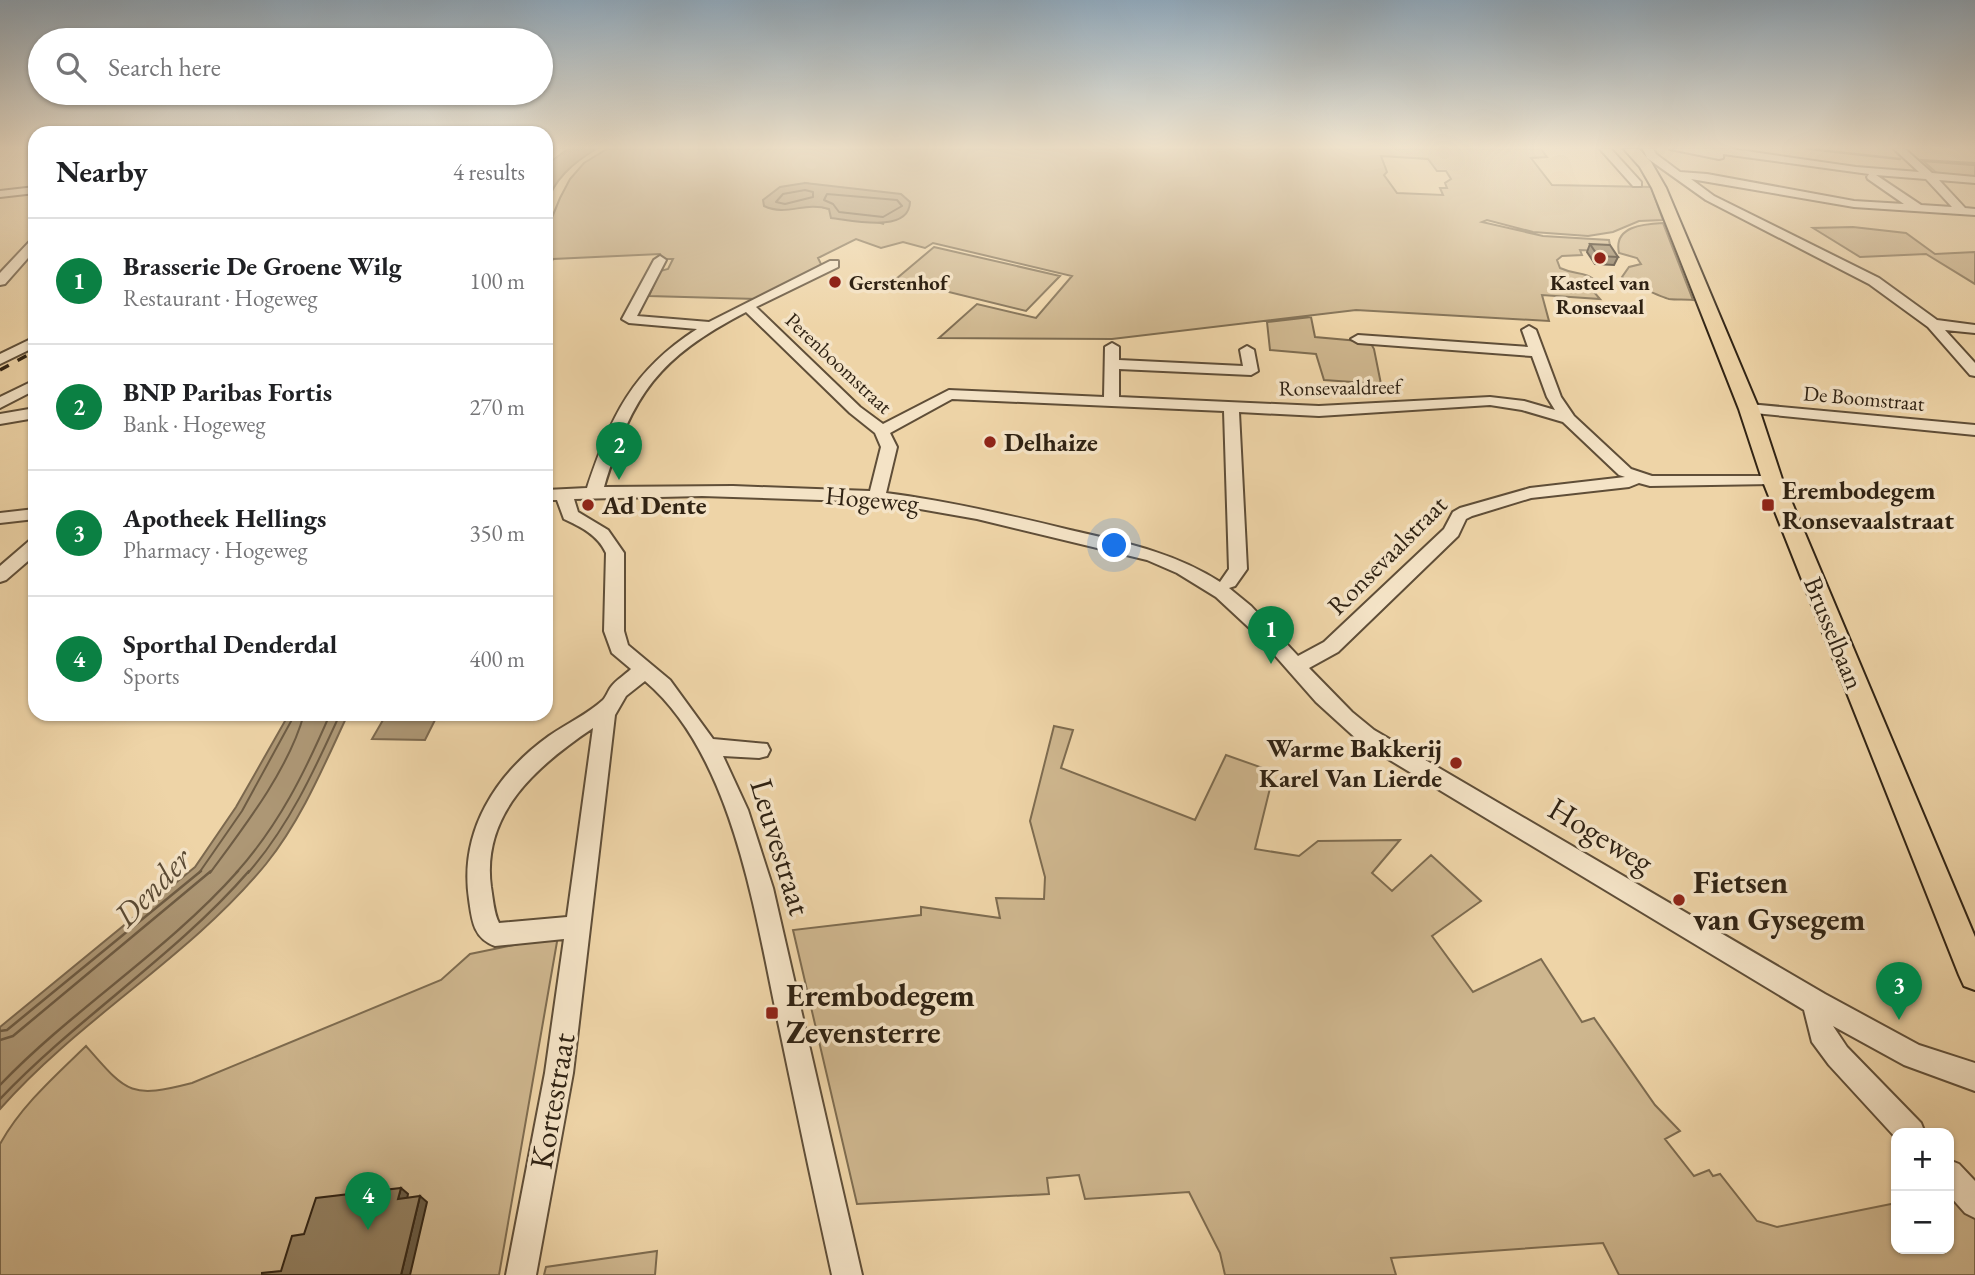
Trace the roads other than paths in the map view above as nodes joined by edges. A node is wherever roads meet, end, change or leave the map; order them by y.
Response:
1 (1667, 208) edge
2 (1731, 208) edge
3 (1925, 208) edge
4 (1960, 208) edge
5 (1962, 211) junction
6 (1975, 212) edge
7 (28, 254) edge
8 (660, 260) dead end
9 (834, 264) dead end
10 (0, 281) edge
11 (749, 307) junction
12 (1933, 324) junction
13 (714, 326) junction
14 (1975, 329) edge
15 (1529, 330) dead end
16 (1358, 339) dead end
17 (28, 345) edge
18 (1112, 347) dead end
19 (1247, 350) dead end
20 (1536, 352) junction
21 (0, 359) edge
22 (1112, 364) junction
23 (1975, 372) edge
24 (28, 388) edge
25 (1111, 401) junction
26 (0, 405) edge
27 (1231, 407) junction
28 (1749, 409) junction
29 (28, 414) edge
30 (0, 417) edge
31 (1568, 419) junction
32 (1975, 430) edge
33 (881, 431) junction
34 (1635, 478) junction
35 (1772, 479) junction
36 (594, 492) junction
37 (555, 495) edge
38 (877, 497) junction
39 (28, 515) edge
40 (0, 518) edge
41 (28, 551) edge
42 (0, 576) edge
43 (1230, 591) junction
44 (1295, 667) junction
45 (645, 669) junction
46 (611, 704) junction
47 (707, 747) junction
48 (759, 750) dead end
49 (578, 926) junction
50 (1975, 975) edge
51 (1816, 1003) junction
52 (1975, 1077) edge
53 (1905, 1128) edge
54 (1954, 1179) edge
55 (1975, 1202) edge
56 (521, 1275) edge
57 (847, 1275) edge

1 - 28 main road, Brusselbaan
2 - 12 street
3 - 5 street
4 - 5 street
5 - 6 street
7 - 10 street
8 - 13 street
9 - 11 street
11 - 13 street
11 - 33 street, Perenboomstraat
12 - 14 street
12 - 23 street
13 - 36 street
15 - 20 street, Ronsevaaldreef
16 - 20 street, Ronsevaaldreef
17 - 21 street
18 - 22 street
19 - 22 street, Ronsevaaldreef
20 - 31 street, Ronsevaaldreef
22 - 25 street
24 - 26 street
25 - 27 street, Ronsevaaldreef
25 - 33 street, Ronsevaaldreef
26 - 30 street
27 - 31 street, Ronsevaaldreef
27 - 43 street
28 - 32 street, De Boomstraat
28 - 35 main road, Brusselbaan
29 - 30 street
31 - 34 street, Ronsevaaldreef
33 - 38 street, Perenboomstraat
34 - 35 street, Ronsevaalstraat
34 - 44 street, Ronsevaalstraat
35 - 50 main road, Brusselbaan
36 - 37 street, Hogeweg
36 - 38 street, Hogeweg
37 - 45 street, Leuvestraat
38 - 43 street, Hogeweg
39 - 40 street
41 - 42 street
43 - 44 street, Hogeweg
44 - 51 street, Hogeweg
45 - 46 street, Kortestraat
45 - 47 street, Leuvestraat
46 - 49 street, Kortestraat
46 - 49 street, Kortestraat
47 - 48 street
47 - 57 street, Leuvestraat
49 - 56 street, Kortestraat
51 - 52 street, Hogeweg
51 - 53 street
54 - 55 street

